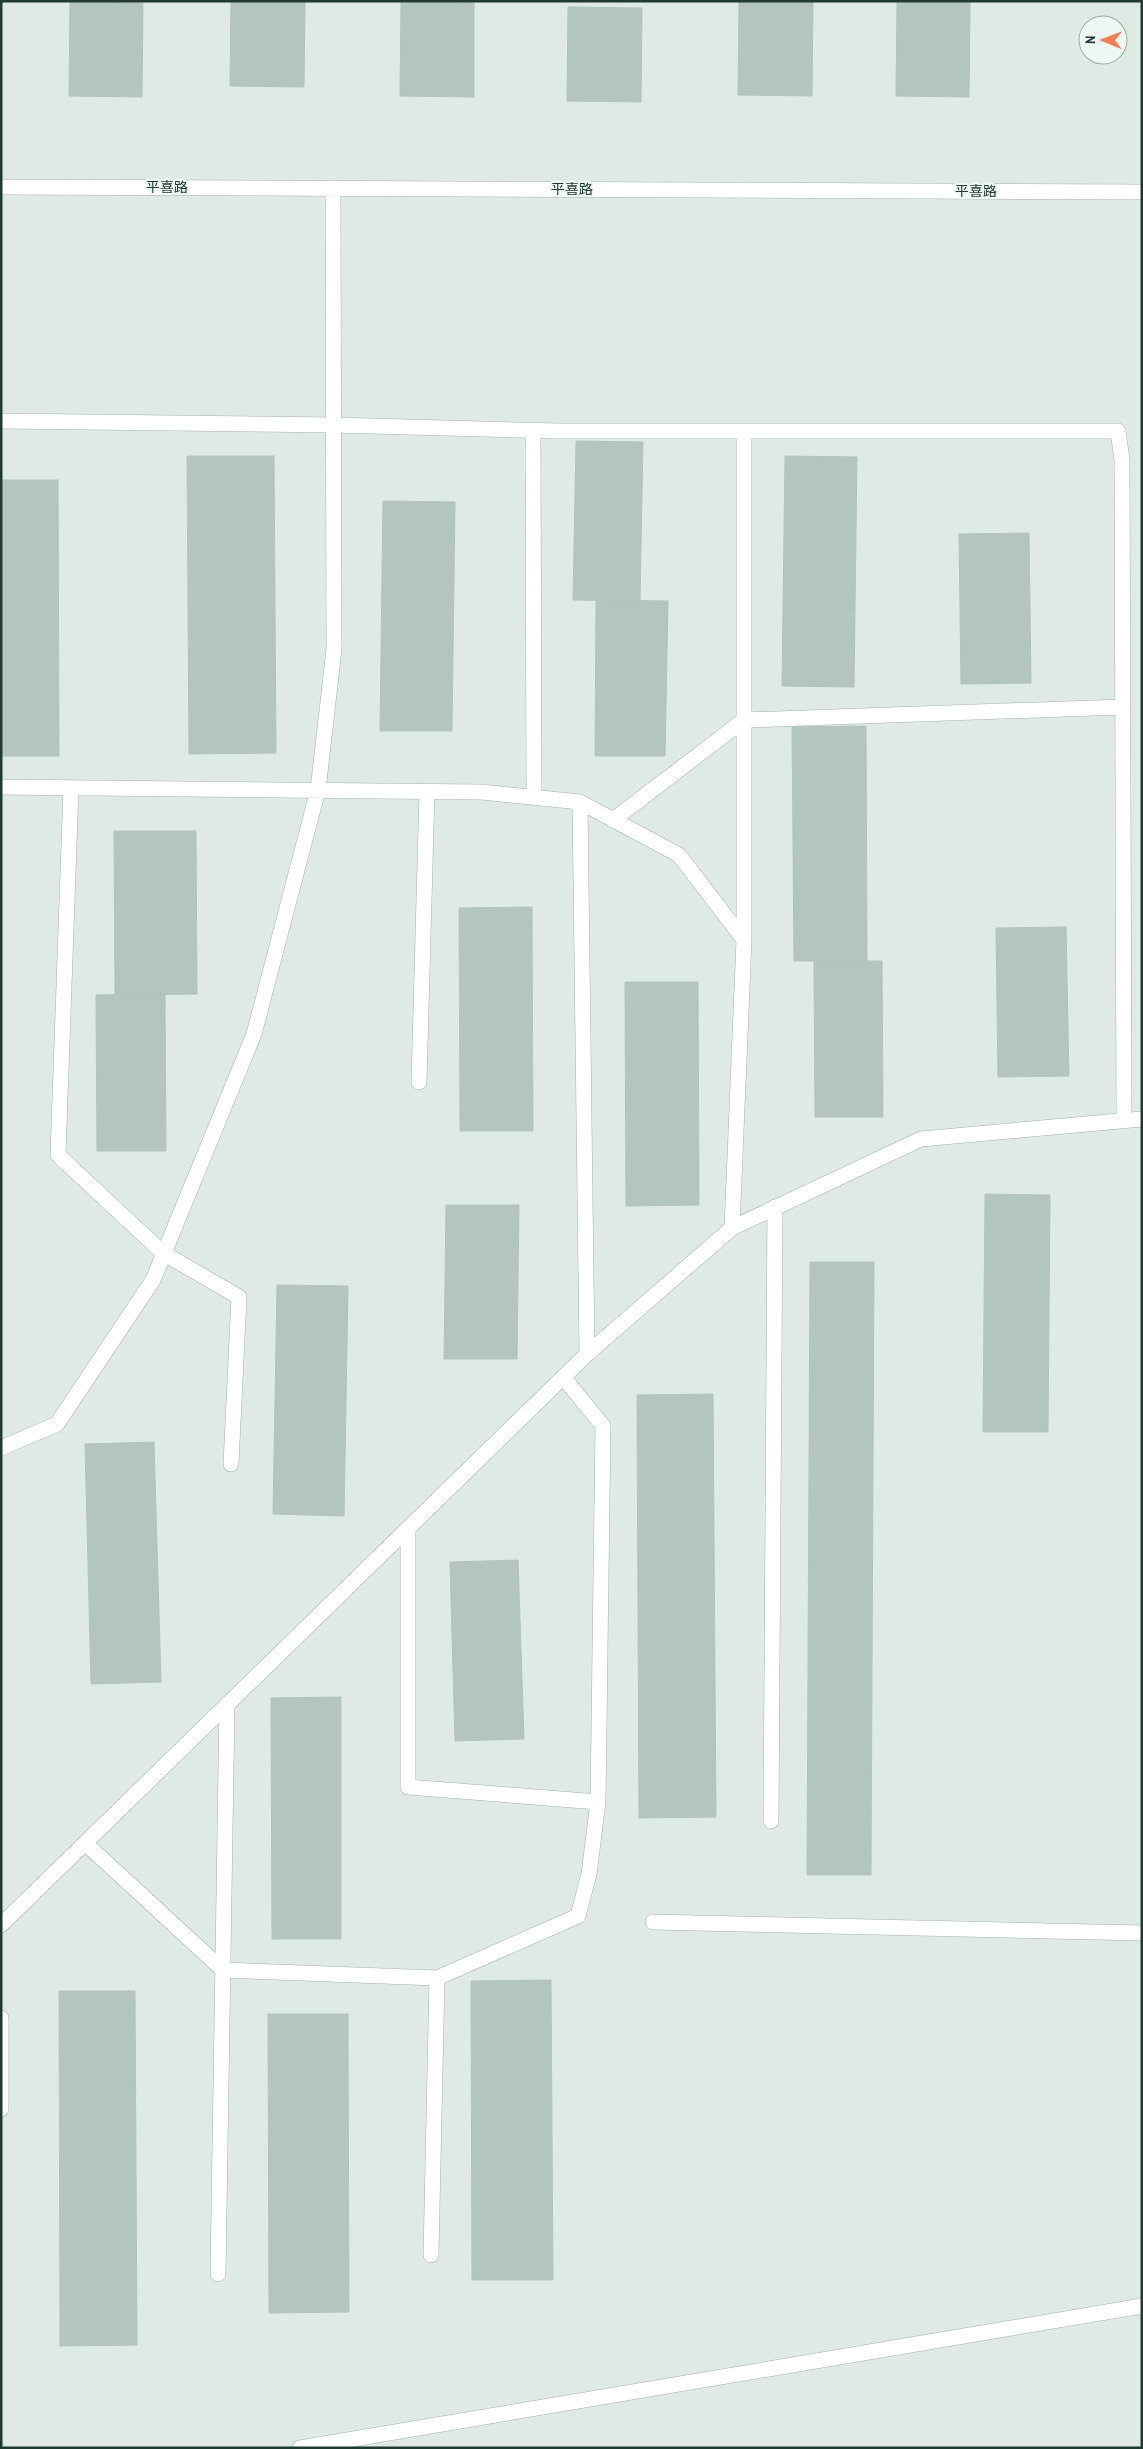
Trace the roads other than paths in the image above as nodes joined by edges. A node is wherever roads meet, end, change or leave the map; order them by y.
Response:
1 (1, 187) edge
2 (333, 188) junction
3 (1142, 192) edge
4 (1, 421) edge
5 (333, 425) junction
6 (533, 431) junction
7 (744, 431) junction
8 (1123, 707) junction
9 (744, 720) junction
10 (1, 787) edge
11 (71, 788) junction
12 (318, 790) junction
13 (427, 791) junction
14 (534, 797) junction
15 (580, 802) junction
16 (613, 820) junction
17 (744, 940) junction
18 (419, 1082) dead end
19 (1142, 1119) edge
20 (1124, 1120) junction
21 (775, 1207) junction
22 (732, 1228) junction
23 (163, 1254) junction
24 (587, 1354) junction
25 (563, 1377) junction
26 (1, 1448) edge
27 (231, 1464) dead end
28 (408, 1528) junction
29 (227, 1704) junction
30 (598, 1802) junction
31 (771, 1821) dead end
32 (85, 1843) junction
33 (653, 1922) dead end
34 (1, 1925) edge
35 (1142, 1932) edge
36 (223, 1970) junction
37 (437, 1978) junction
38 (1, 2018) edge
39 (1, 2110) edge
40 (431, 2255) dead end
41 (218, 2274) dead end
42 (1142, 2306) edge
43 (300, 2448) edge

1 - 2 street, 平喜路
2 - 3 street, 平喜路
2 - 5 street
4 - 5 street
5 - 6 street
5 - 12 street
6 - 7 street
6 - 14 street
7 - 8 street
7 - 9 street
8 - 9 street
8 - 20 street
9 - 16 street
9 - 17 street
10 - 11 street
11 - 12 street
11 - 23 street
12 - 13 street
12 - 23 street
13 - 14 street
13 - 18 street
14 - 15 street
15 - 16 street
15 - 24 street
16 - 17 street
17 - 22 street
19 - 20 street
20 - 21 street
21 - 22 street
21 - 31 street
22 - 24 street
23 - 26 street
23 - 27 street
24 - 25 street
25 - 28 street
25 - 30 street
28 - 29 street
28 - 30 street
29 - 32 street
29 - 36 street
30 - 37 street
32 - 34 street
32 - 36 street
33 - 35 street
36 - 37 street
36 - 41 street
37 - 40 street
38 - 39 street
42 - 43 street

